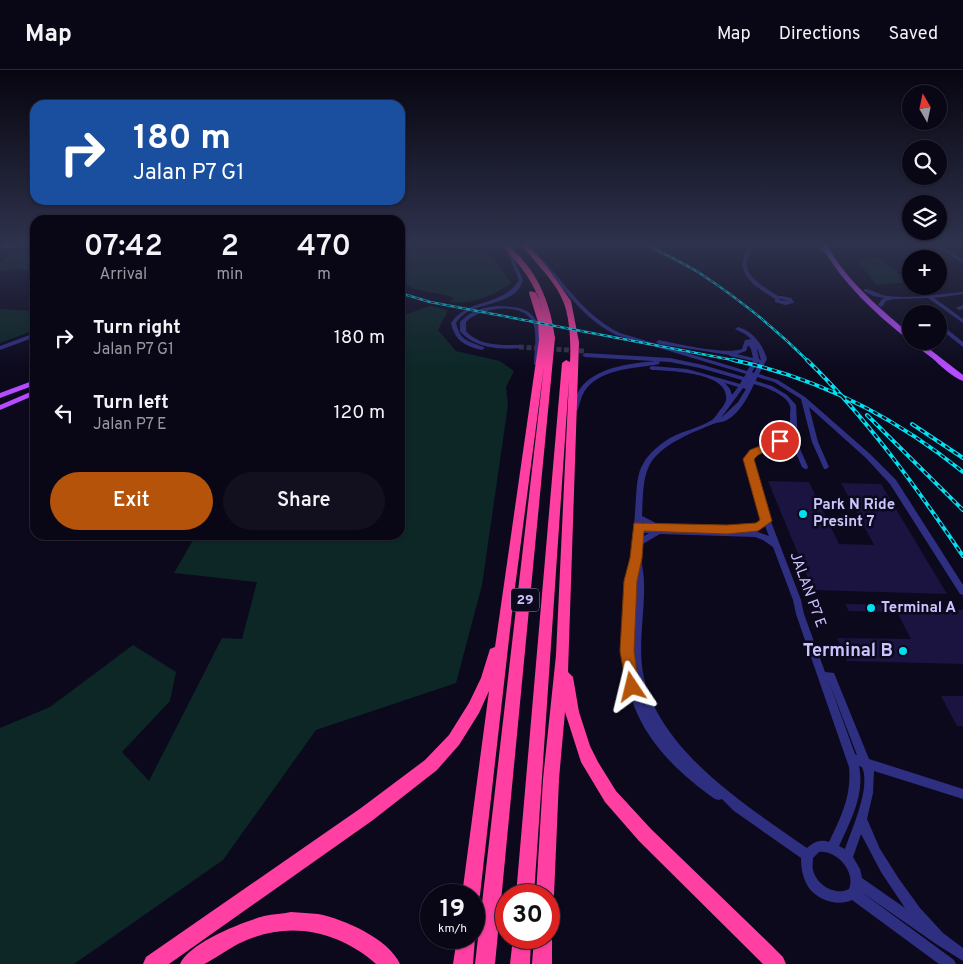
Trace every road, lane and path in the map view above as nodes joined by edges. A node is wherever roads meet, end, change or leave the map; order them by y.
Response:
1 (518, 287) edge
2 (531, 287) edge
3 (538, 287) edge
4 (552, 287) edge
5 (558, 287) edge
6 (565, 287) edge
7 (761, 287) edge
8 (857, 287) edge
9 (863, 287) edge
10 (866, 290) junction
11 (963, 294) edge
12 (928, 296) junction
13 (898, 297) junction
14 (777, 298) dead end
15 (881, 305) junction
16 (963, 321) edge
17 (902, 325) edge
18 (604, 326) junction
19 (902, 330) edge
20 (947, 332) edge
21 (30, 337) edge
22 (751, 341) junction
23 (963, 344) edge
24 (0, 348) edge
25 (925, 350) edge
26 (932, 350) edge
27 (718, 353) junction
28 (756, 360) junction
29 (764, 362) junction
30 (725, 366) junction
31 (614, 369) junction
32 (719, 370) junction
33 (537, 373) junction
34 (963, 374) edge
35 (708, 375) junction
36 (963, 379) edge
37 (30, 384) edge
38 (742, 386) junction
39 (750, 388) junction
40 (30, 394) edge
41 (0, 396) edge
42 (803, 398) junction
43 (729, 402) junction
44 (0, 408) edge
45 (794, 419) junction
46 (715, 421) junction
47 (572, 443) junction
48 (805, 467) dead end
49 (826, 467) dead end
50 (639, 517) junction
51 (766, 521) junction
52 (638, 528) junction
53 (657, 529) junction
54 (637, 544) junction
55 (775, 545) junction
56 (963, 592) edge
57 (508, 595) junction
58 (563, 655) junction
59 (827, 676) junction
60 (851, 758) junction
61 (866, 761) junction
62 (963, 794) edge
63 (861, 819) junction
64 (832, 848) junction
65 (807, 855) junction
66 (847, 858) junction
67 (472, 884) edge
68 (526, 884) edge
69 (546, 884) edge
70 (855, 888) junction
71 (940, 940) junction
72 (465, 949) edge
73 (521, 949) edge
74 (543, 949) edge
75 (963, 956) edge
76 (153, 964) edge
77 (190, 964) edge
78 (390, 964) edge
79 (463, 964) edge
80 (486, 964) edge
81 (520, 964) edge
82 (542, 964) edge
83 (776, 964) edge
84 (950, 964) edge

1 - 33 street
2 - 33 highway
3 - 80 highway, 29
4 - 68 highway, 29
5 - 47 highway
6 - 18 street
7 - 14 street
8 - 19 main road
9 - 10 main road
10 - 13 street
10 - 15 main road
11 - 12 street
12 - 13 street
12 - 16 street
13 - 15 street
15 - 17 main road
18 - 27 street
18 - 30 street
20 - 23 street
21 - 24 street
22 - 27 street
22 - 28 street
22 - 29 street
25 - 36 main road
26 - 34 main road
27 - 28 street
28 - 29 street
28 - 38 street
29 - 39 street
30 - 32 street
30 - 42 street
31 - 32 street
31 - 35 street
31 - 47 street
32 - 45 street
33 - 57 highway
35 - 38 street
35 - 43 street
37 - 41 main road
38 - 39 street
38 - 43 street
39 - 46 street
40 - 44 main road
42 - 49 street
42 - 56 street
43 - 46 street
45 - 48 street
45 - 51 street, JALAN P7 E
46 - 50 street
47 - 58 highway
50 - 52 street
50 - 53 street
51 - 53 street
51 - 55 street, JALAN P7 E
52 - 53 street
52 - 54 street
53 - 54 street
53 - 55 street
54 - 65 street
55 - 59 street, JALAN P7 E
57 - 67 highway
57 - 76 highway
58 - 69 highway
58 - 83 highway
59 - 60 street, JALAN P7 E
59 - 61 street, JALAN P7 E
60 - 61 street
60 - 64 street, JALAN P7 E
61 - 62 street
61 - 63 street, JALAN P7 E
63 - 66 street, JALAN P7 E
63 - 71 street
64 - 65 street
64 - 66 street
65 - 70 street
66 - 70 street
70 - 71 street
70 - 84 street
71 - 75 street
72 - 79 highway
73 - 81 highway
74 - 82 highway
77 - 78 highway

